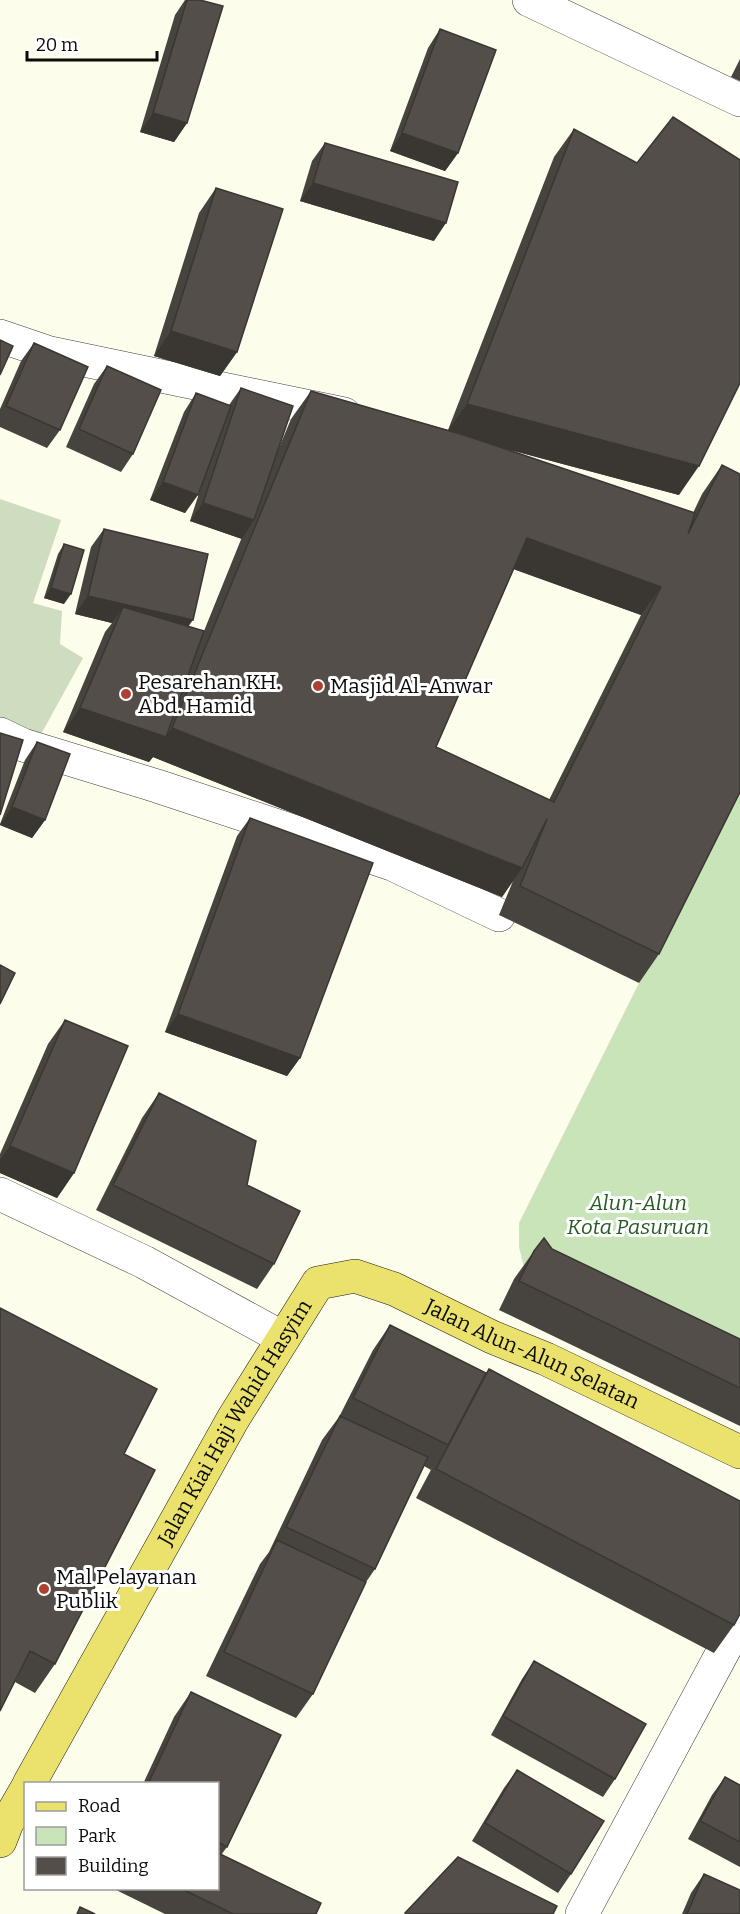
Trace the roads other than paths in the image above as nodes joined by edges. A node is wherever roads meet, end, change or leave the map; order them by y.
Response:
1 (529, 0) edge
2 (740, 100) edge
3 (0, 336) edge
4 (372, 423) edge
5 (0, 734) edge
6 (499, 915) dead end
7 (0, 1194) edge
8 (318, 1283) joint
9 (283, 1338) junction
10 (740, 1452) edge
11 (740, 1620) edge
12 (30, 1782) edge
13 (24, 1793) edge
14 (0, 1840) edge
15 (582, 1914) edge

1 - 2 street
3 - 4 street
5 - 6 street
7 - 9 street
8 - 9 main road, Jalan Kiai Haji Wahid Hasyim
8 - 10 main road, Jalan Alun-Alun Selatan
9 - 12 main road, Jalan Kiai Haji Wahid Hasyim
11 - 15 street
13 - 14 main road

